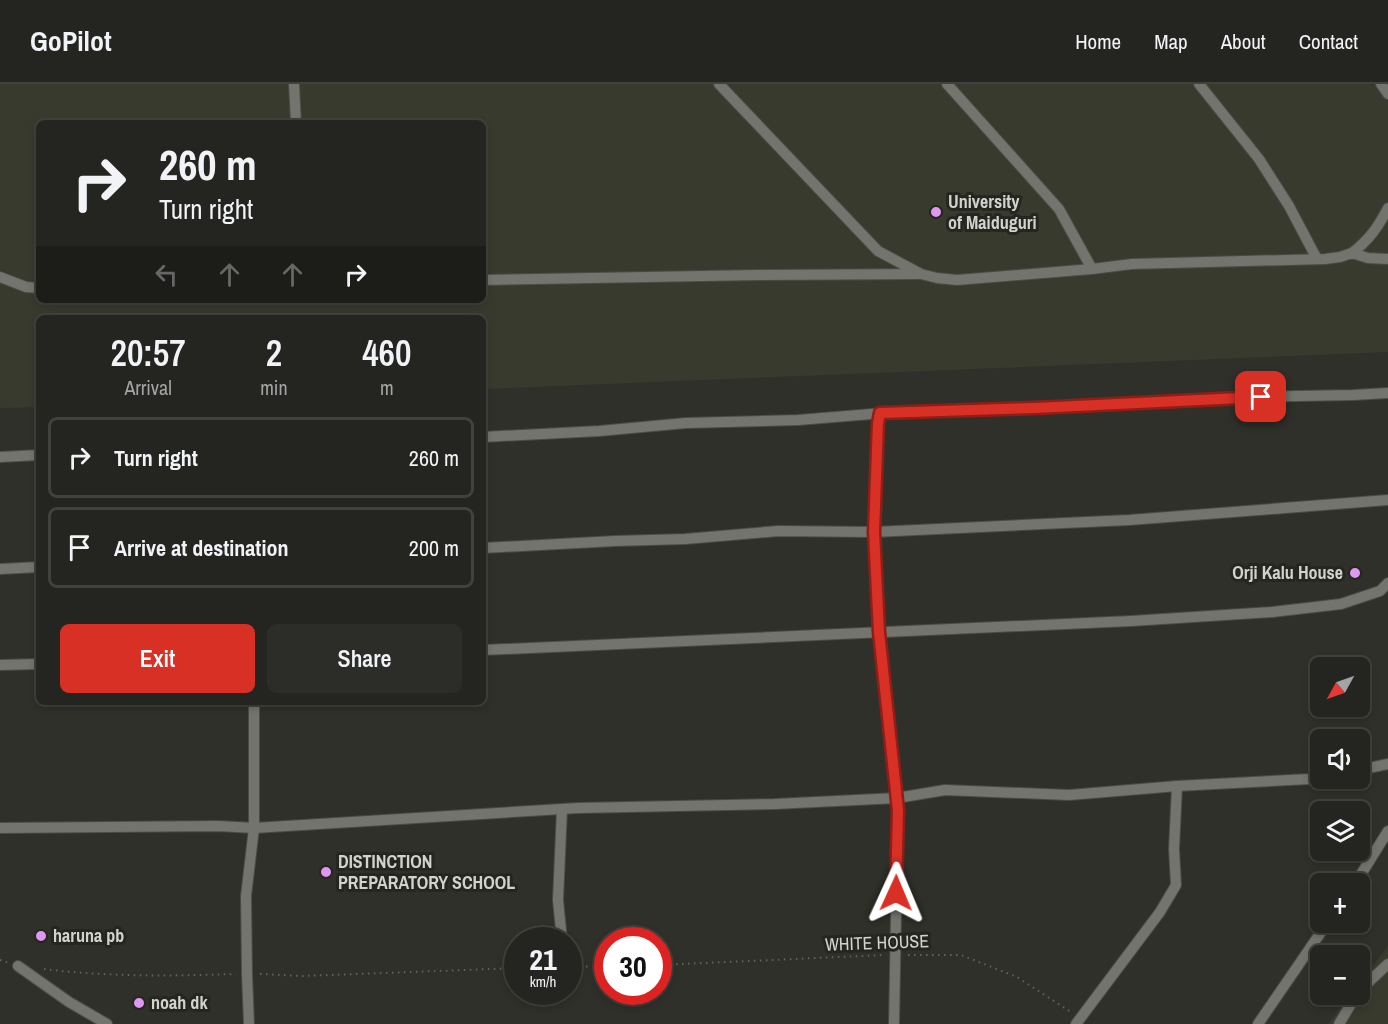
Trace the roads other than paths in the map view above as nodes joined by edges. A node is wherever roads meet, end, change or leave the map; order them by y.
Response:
1 (294, 84) edge
2 (719, 84) edge
3 (947, 84) edge
4 (1199, 84) edge
5 (1381, 84) edge
6 (1388, 94) edge
7 (296, 120) edge
8 (1388, 208) edge
9 (1352, 252) junction
10 (1317, 259) junction
11 (1388, 259) edge
12 (1092, 269) junction
13 (921, 273) junction
14 (0, 277) edge
15 (486, 280) edge
16 (36, 288) edge
17 (1388, 393) edge
18 (880, 413) junction
19 (486, 437) edge
20 (36, 455) edge
21 (0, 457) edge
22 (1388, 500) edge
23 (874, 532) junction
24 (486, 548) edge
25 (36, 567) edge
26 (0, 569) edge
27 (1388, 583) edge
28 (879, 632) junction
29 (486, 650) edge
30 (36, 664) edge
31 (0, 665) edge
32 (254, 705) edge
33 (1388, 764) edge
34 (1370, 768) edge
35 (1310, 779) edge
36 (1177, 786) junction
37 (897, 798) junction
38 (562, 809) junction
39 (0, 828) edge
40 (254, 828) junction
41 (1388, 831) edge
42 (1362, 873) edge
43 (561, 927) edge
44 (1320, 933) edge
45 (1388, 964) edge
46 (18, 966) dead end
47 (1370, 981) edge
48 (1351, 1005) edge
49 (1079, 1021) edge
50 (108, 1024) edge
51 (249, 1024) edge
52 (894, 1024) edge
53 (1258, 1024) edge
54 (1339, 1024) edge

1 - 7 street
2 - 13 street
3 - 12 street
4 - 10 street
5 - 6 street
8 - 9 street
9 - 10 street
9 - 11 street
10 - 12 street
12 - 13 street
13 - 15 street
14 - 16 street
17 - 18 street
18 - 19 street
18 - 23 street
20 - 21 street
22 - 23 street
23 - 24 street
23 - 28 street
25 - 26 street
27 - 28 street
28 - 29 street
28 - 37 street
30 - 31 street
32 - 40 street
33 - 34 street
35 - 36 street
36 - 37 street
36 - 49 street
37 - 38 street
37 - 52 street
38 - 40 street
38 - 43 street
39 - 40 street
40 - 51 street
41 - 42 street
44 - 53 street
45 - 47 street
46 - 50 street
48 - 54 street

